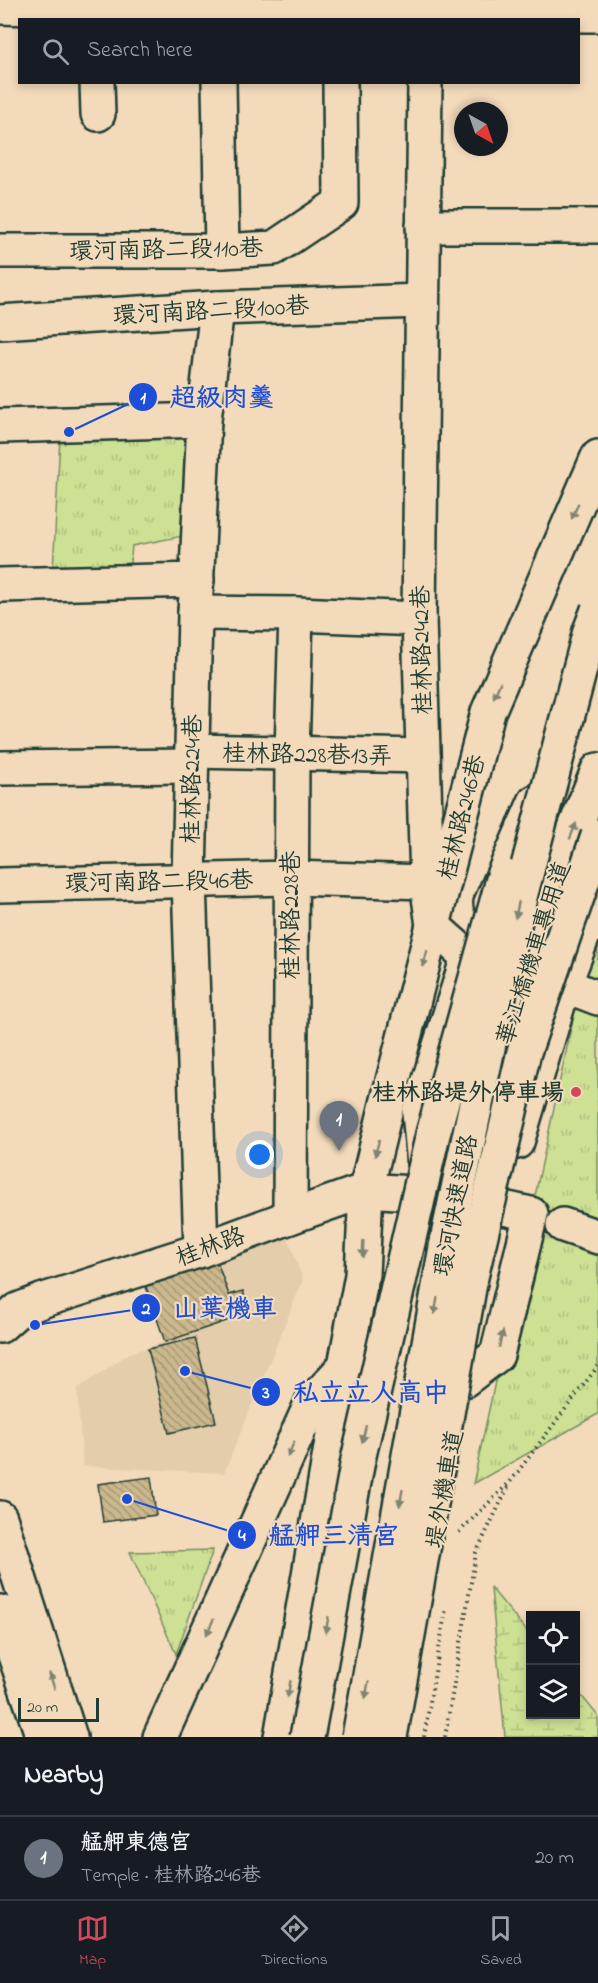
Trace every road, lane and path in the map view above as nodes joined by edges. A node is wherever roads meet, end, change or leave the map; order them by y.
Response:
1 (0, 7) edge
2 (427, 11) edge
3 (97, 15) edge
4 (598, 15) edge
5 (218, 17) edge
6 (339, 17) edge
7 (97, 84) edge
8 (219, 84) edge
9 (340, 84) edge
10 (426, 84) edge
11 (98, 114) dead end
12 (423, 226) junction
13 (598, 226) edge
14 (0, 251) edge
15 (222, 251) junction
16 (422, 301) junction
17 (217, 308) junction
18 (0, 322) edge
19 (204, 420) junction
20 (0, 426) edge
21 (598, 457) edge
22 (197, 580) junction
23 (0, 585) edge
24 (195, 613) junction
25 (296, 614) junction
26 (419, 619) junction
27 (595, 632) edge
28 (292, 753) junction
29 (423, 756) junction
30 (191, 759) junction
31 (0, 768) edge
32 (598, 770) edge
33 (598, 836) edge
34 (290, 878) junction
35 (189, 880) junction
36 (427, 882) junction
37 (0, 885) edge
38 (598, 896) edge
39 (433, 926) junction
40 (468, 957) junction
41 (564, 985) junction
42 (598, 998) edge
43 (366, 1190) junction
44 (427, 1194) junction
45 (497, 1207) junction
46 (290, 1216) junction
47 (563, 1225) dead end
48 (598, 1237) edge
49 (201, 1250) junction
50 (0, 1326) edge
51 (345, 1366) junction
52 (598, 1366) edge
53 (510, 1482) junction
54 (0, 1518) edge
55 (457, 1542) dead end
56 (447, 1599) dead end
57 (0, 1612) edge
58 (43, 1737) edge
59 (70, 1737) edge
60 (160, 1737) edge
61 (281, 1737) edge
62 (307, 1737) edge
63 (332, 1737) edge
64 (359, 1737) edge
65 (390, 1737) edge
66 (400, 1737) edge
67 (424, 1737) edge
68 (444, 1737) edge

1 - 3 main road
2 - 4 main road
2 - 6 main road
3 - 5 main road
5 - 6 main road
7 - 11 main road
8 - 15 main road
9 - 15 main road, 環河南路二段110巷
10 - 12 main road, 桂林路242巷
12 - 13 main road
12 - 16 main road, 桂林路242巷
14 - 15 main road, 環河南路二段110巷
16 - 17 main road, 環河南路二段100巷
16 - 26 main road, 桂林路242巷
17 - 18 main road, 環河南路二段100巷
17 - 19 main road, 桂林路224巷
19 - 20 main road
19 - 22 main road, 桂林路224巷
21 -> 39 main road, 桂林路246巷
22 - 23 main road
22 - 24 main road, 桂林路224巷
24 - 25 main road
24 - 30 main road, 桂林路224巷
25 - 26 main road
25 - 28 main road, 桂林路228巷
26 - 29 main road, 桂林路242巷
27 - 40 main road
27 -> 62 main road, bridge
27 -> 64 main road, 環河快速道路, bridge
28 - 29 main road, 桂林路228巷13弄
28 - 30 main road, 桂林路228巷13弄
28 - 34 main road, 桂林路228巷
29 - 36 main road, 桂林路242巷
30 - 31 main road, 桂林路228巷13弄
30 - 35 main road, 桂林路224巷
44 -> 32 main road, 華江橋機車專用道
33 - 65 main road, 環河快速道路, bridge
34 - 35 main road, 環河南路二段46巷
34 - 36 main road, 環河南路二段46巷
34 - 46 main road, 桂林路228巷
35 - 37 main road, 環河南路二段46巷
35 - 49 main road, 桂林路224巷
36 - 39 main road, 桂林路242巷
38 - 41 main road, 堤外機車道
39 - 40 main road
39 -> 43 main road, 桂林路246巷
40 - 44 main road
41 - 42 main road
41 - 45 main road, 堤外機車道
43 - 44 main road, 桂林路
43 - 46 main road, 桂林路
43 -> 51 main road, 桂林路246巷
44 - 45 main road, 桂林路
44 - 63 main road
45 - 66 main road, 堤外機車道
46 - 49 main road, 桂林路
47 - 48 main road
49 - 50 main road, 桂林路
51 -> 60 main road
51 -> 61 main road, 桂林路246巷
52 - 53 path
53 - 55 path
53 - 68 path
59 -> 54 main road
56 - 67 path
57 - 58 main road

